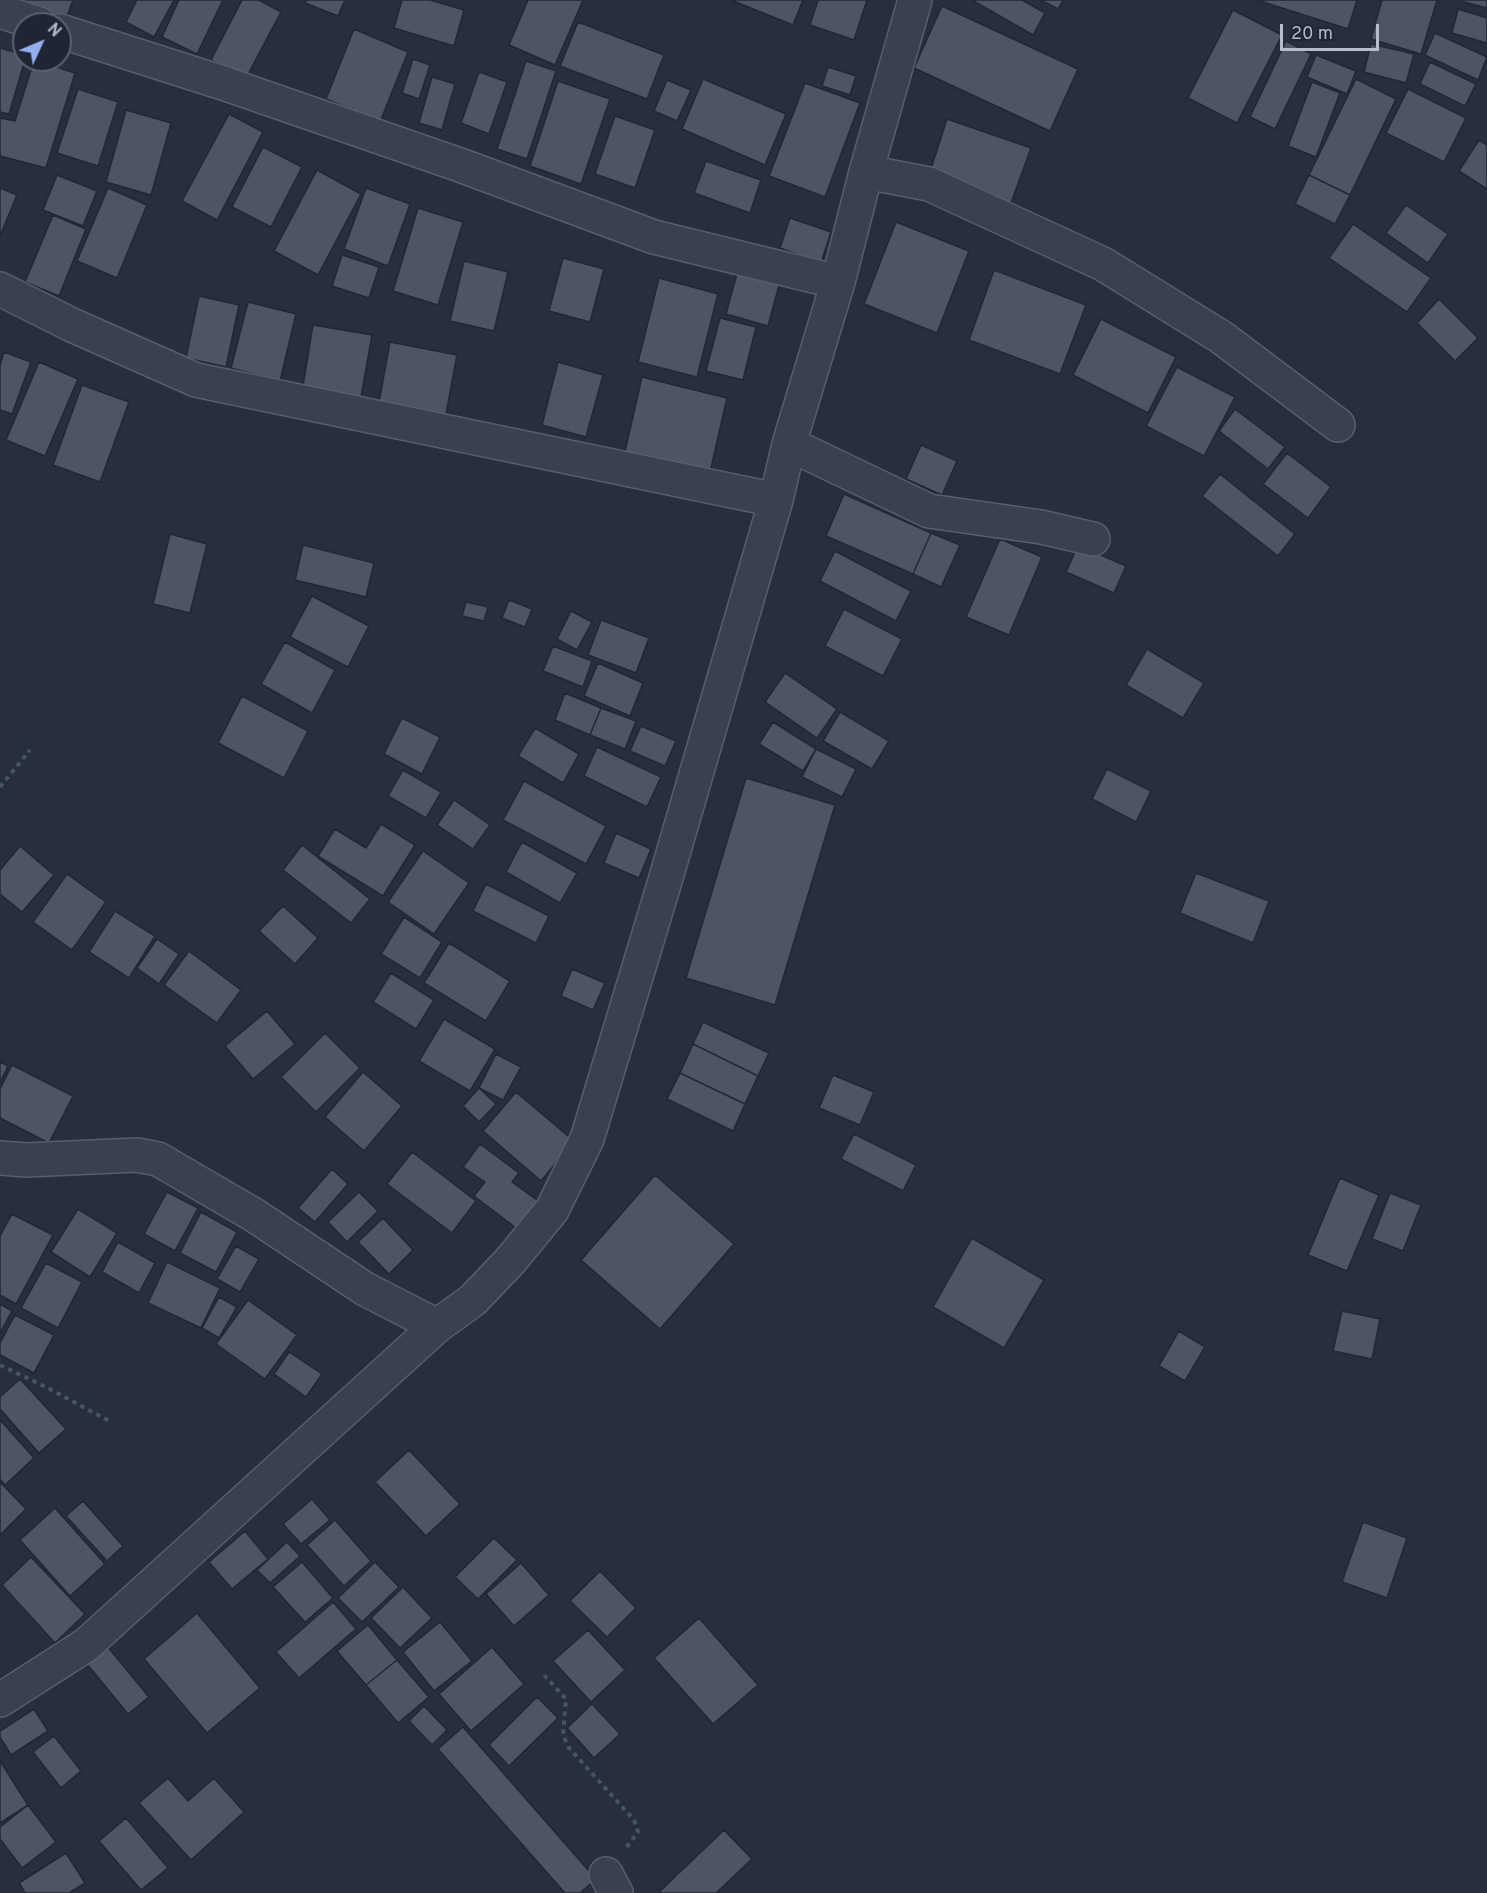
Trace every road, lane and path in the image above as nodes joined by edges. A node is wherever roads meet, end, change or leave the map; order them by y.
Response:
1 (915, 0) edge
2 (72, 35) edge
3 (866, 172) junction
4 (838, 282) junction
5 (0, 289) edge
6 (1338, 425) dead end
7 (789, 444) junction
8 (776, 500) junction
9 (1093, 539) dead end
10 (30, 750) dead end
11 (0, 787) edge
12 (0, 1158) edge
13 (437, 1326) junction
14 (0, 1365) edge
15 (109, 1421) dead end
16 (544, 1675) dead end
17 (0, 1700) edge
18 (611, 1883) edge

1 - 3 street
2 - 4 street
3 - 4 street
3 - 6 street
4 - 7 street
5 - 8 street
7 - 8 street
7 - 9 street
8 - 13 street
10 - 11 path
12 - 13 street
13 - 17 street
14 - 15 path
16 - 18 path

